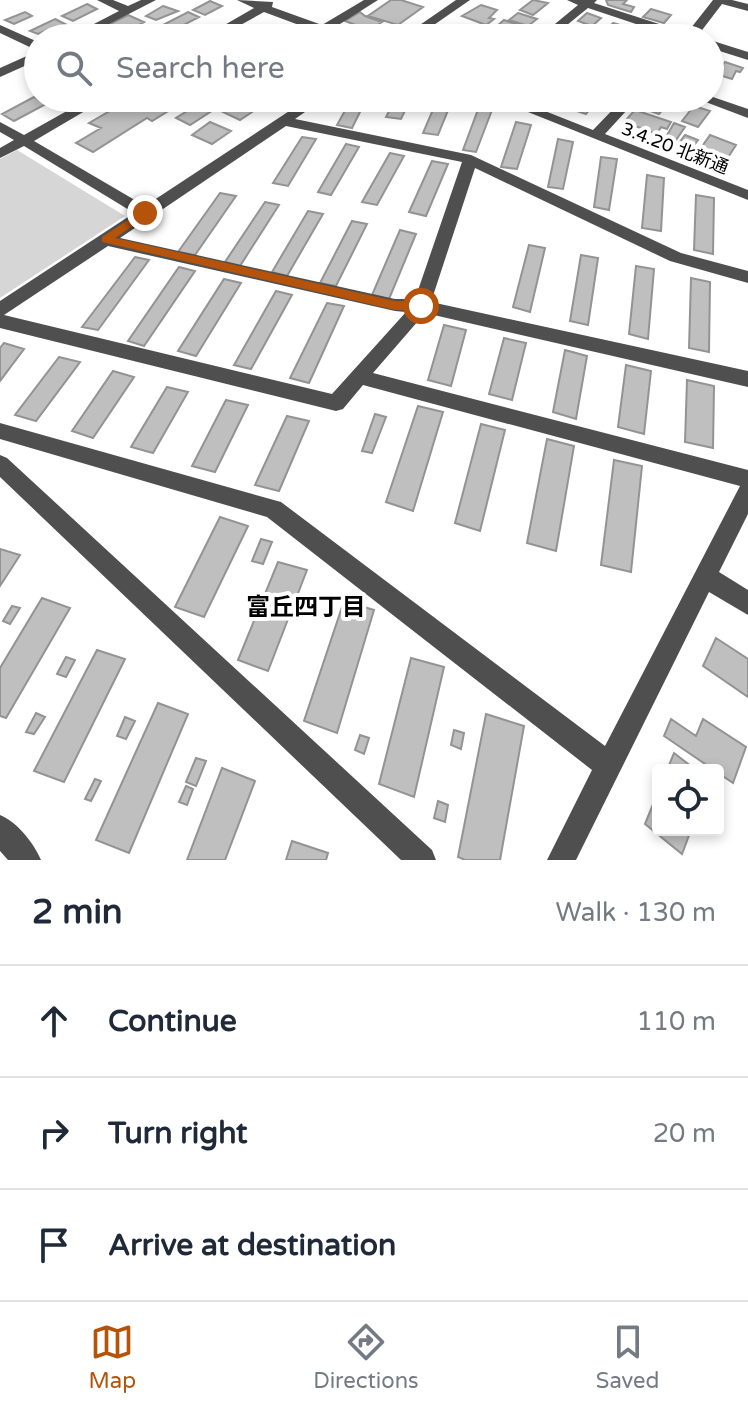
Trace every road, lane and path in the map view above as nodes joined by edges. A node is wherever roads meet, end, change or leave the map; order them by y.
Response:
1 (103, 0) edge
2 (150, 0) edge
3 (243, 0) edge
4 (276, 0) edge
5 (372, 0) edge
6 (464, 0) edge
7 (573, 0) edge
8 (720, 0) edge
9 (589, 2) edge
10 (262, 7) junction
11 (748, 8) edge
12 (129, 11) junction
13 (102, 24) edge
14 (232, 24) edge
15 (307, 24) edge
16 (333, 24) edge
17 (428, 24) edge
18 (562, 24) edge
19 (651, 24) edge
20 (701, 24) edge
21 (0, 29) edge
22 (24, 40) edge
23 (724, 48) edge
24 (748, 56) edge
25 (24, 62) edge
26 (0, 73) edge
27 (724, 106) edge
28 (75, 112) edge
29 (297, 112) edge
30 (535, 112) edge
31 (618, 112) edge
32 (748, 114) edge
33 (284, 121) junction
34 (0, 126) edge
35 (595, 136) junction
36 (25, 140) junction
37 (0, 154) edge
38 (470, 160) junction
39 (748, 195) edge
40 (145, 213) junction
41 (106, 240) junction
42 (748, 277) edge
43 (421, 306) junction
44 (0, 310) edge
45 (0, 321) edge
46 (359, 377) junction
47 (748, 379) edge
48 (0, 431) edge
49 (0, 464) edge
50 (748, 479) edge
51 (748, 492) edge
52 (705, 576) junction
53 (748, 603) edge
54 (609, 766) junction
55 (0, 829) edge
56 (27, 860) edge
57 (422, 860) edge
58 (561, 860) edge

1 - 12 street
2 - 12 street
3 - 10 street
4 - 10 street
5 - 16 street
6 - 17 street
7 - 9 street
8 - 11 street
8 - 20 street
9 - 18 street
9 - 19 street
10 - 14 street
10 - 15 street
12 - 13 street
21 - 22 street
23 - 24 street
25 - 26 street
27 - 32 street
28 - 36 street
29 - 33 street
30 - 35 street, 3.4.20 北新通
31 - 35 street
33 - 38 street
33 - 40 street
34 - 36 street
35 - 39 street, 3.4.20 北新通
36 - 37 street
36 - 40 street
38 - 42 street
38 - 43 street
40 - 41 street
41 - 43 street
41 - 44 street
43 - 46 street
43 - 47 street
45 - 46 street
46 - 50 street
48 - 54 street
49 - 57 street
51 - 52 street
52 - 53 street
52 - 54 street
54 - 58 street
55 - 56 street

